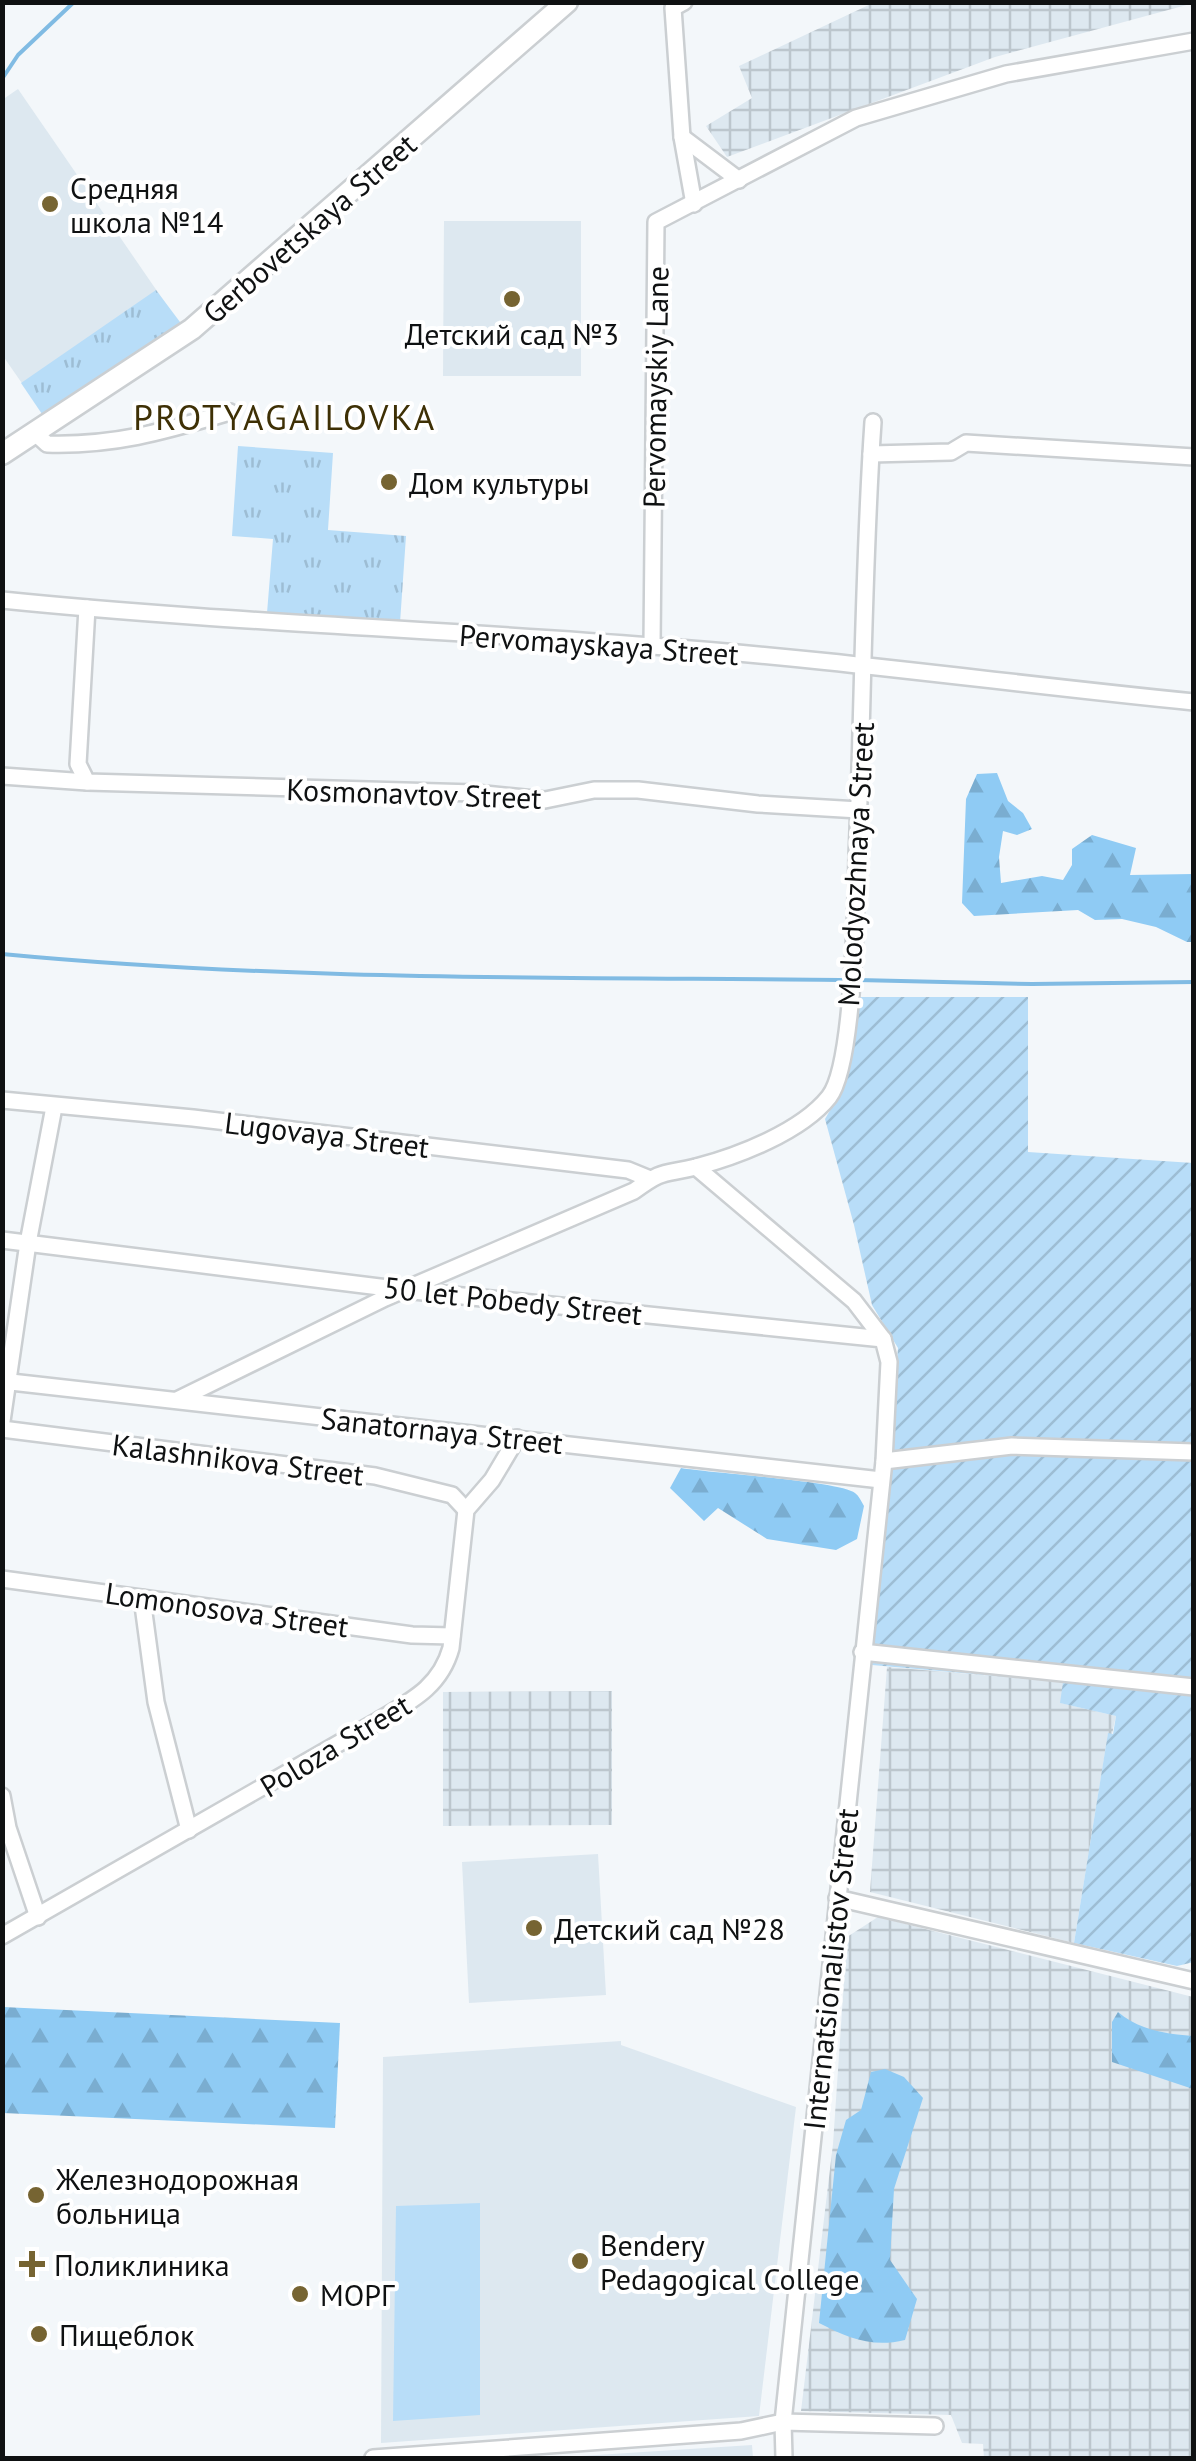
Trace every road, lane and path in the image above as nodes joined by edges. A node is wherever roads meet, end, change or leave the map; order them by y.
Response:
1 (567, 2) edge
2 (676, 4) edge
3 (1194, 41) edge
4 (682, 136) junction
5 (739, 180) junction
6 (694, 204) junction
7 (230, 412) dead end
8 (874, 422) dead end
9 (35, 433) junction
10 (2, 454) edge
11 (871, 454) junction
12 (1194, 457) edge
13 (2, 600) edge
14 (87, 608) junction
15 (652, 646) junction
16 (865, 665) junction
17 (1194, 702) edge
18 (2, 776) edge
19 (87, 782) junction
20 (859, 810) junction
21 (2, 1100) edge
22 (54, 1107) junction
23 (696, 1167) junction
24 (650, 1179) junction
25 (2, 1240) edge
26 (28, 1243) junction
27 (404, 1290) junction
28 (883, 1338) junction
29 (6, 1382) edge
30 (177, 1400) junction
31 (2, 1420) edge
32 (2, 1429) edge
33 (517, 1438) junction
34 (1194, 1452) edge
35 (884, 1460) junction
36 (881, 1480) junction
37 (466, 1510) junction
38 (2, 1579) edge
39 (142, 1598) junction
40 (451, 1642) junction
41 (862, 1652) junction
42 (1194, 1687) edge
43 (2, 1796) edge
44 (5, 1827) edge
45 (189, 1830) junction
46 (838, 1898) junction
47 (38, 1917) junction
48 (2, 1936) edge
49 (1194, 1981) edge
50 (783, 2422) junction
51 (936, 2426) dead end
52 (373, 2458) edge
53 (784, 2458) edge

1 - 9 street, Gerbovetskaya Street
2 - 4 street
3 - 5 street, Pervomayskiy Lane
4 - 5 street
4 - 6 street
5 - 6 street, Pervomayskiy Lane
6 - 15 street, Pervomayskiy Lane
7 - 9 street
8 - 11 street, Molodyozhnaya Street
9 - 10 street, Gerbovetskaya Street
11 - 12 street
11 - 16 street, Molodyozhnaya Street
13 - 14 street, Pervomayskaya Street
14 - 15 street, Pervomayskaya Street
14 - 19 street
15 - 16 street, Pervomayskaya Street
16 - 17 street, Pervomayskaya Street
16 - 20 street, Molodyozhnaya Street
18 - 19 street, Kosmonavtov Street
19 - 20 street, Kosmonavtov Street
20 - 23 street, Molodyozhnaya Street
21 - 22 street, Lugovaya Street
22 - 24 street, Lugovaya Street
22 - 26 street
23 - 24 street, Molodyozhnaya Street
23 - 28 street
24 - 27 street
25 - 26 street, 50 let Pobedy Street
26 - 27 street, 50 let Pobedy Street
26 - 29 street
27 - 28 street, 50 let Pobedy Street
27 - 30 street
28 - 35 street
29 - 30 street, Sanatornaya Street
29 - 31 street
30 - 33 street, Sanatornaya Street
32 - 37 street, Kalashnikova Street
33 - 36 street, Sanatornaya Street
33 - 37 street
34 - 35 street
35 - 36 street
36 - 41 street, Internatsionalistov Street
37 - 40 street, Poloza Street
38 - 39 street, Lomonosova Street
39 - 40 street, Lomonosova Street
39 - 45 street
40 - 45 street, Poloza Street
41 - 42 street
41 - 46 street, Internatsionalistov Street
43 - 44 street
44 - 47 street
45 - 47 street, Poloza Street
46 - 49 street
46 - 50 street, Internatsionalistov Street
47 - 48 street, Poloza Street
50 - 51 street
50 - 52 street
50 - 53 street, Internatsionalistov Street

